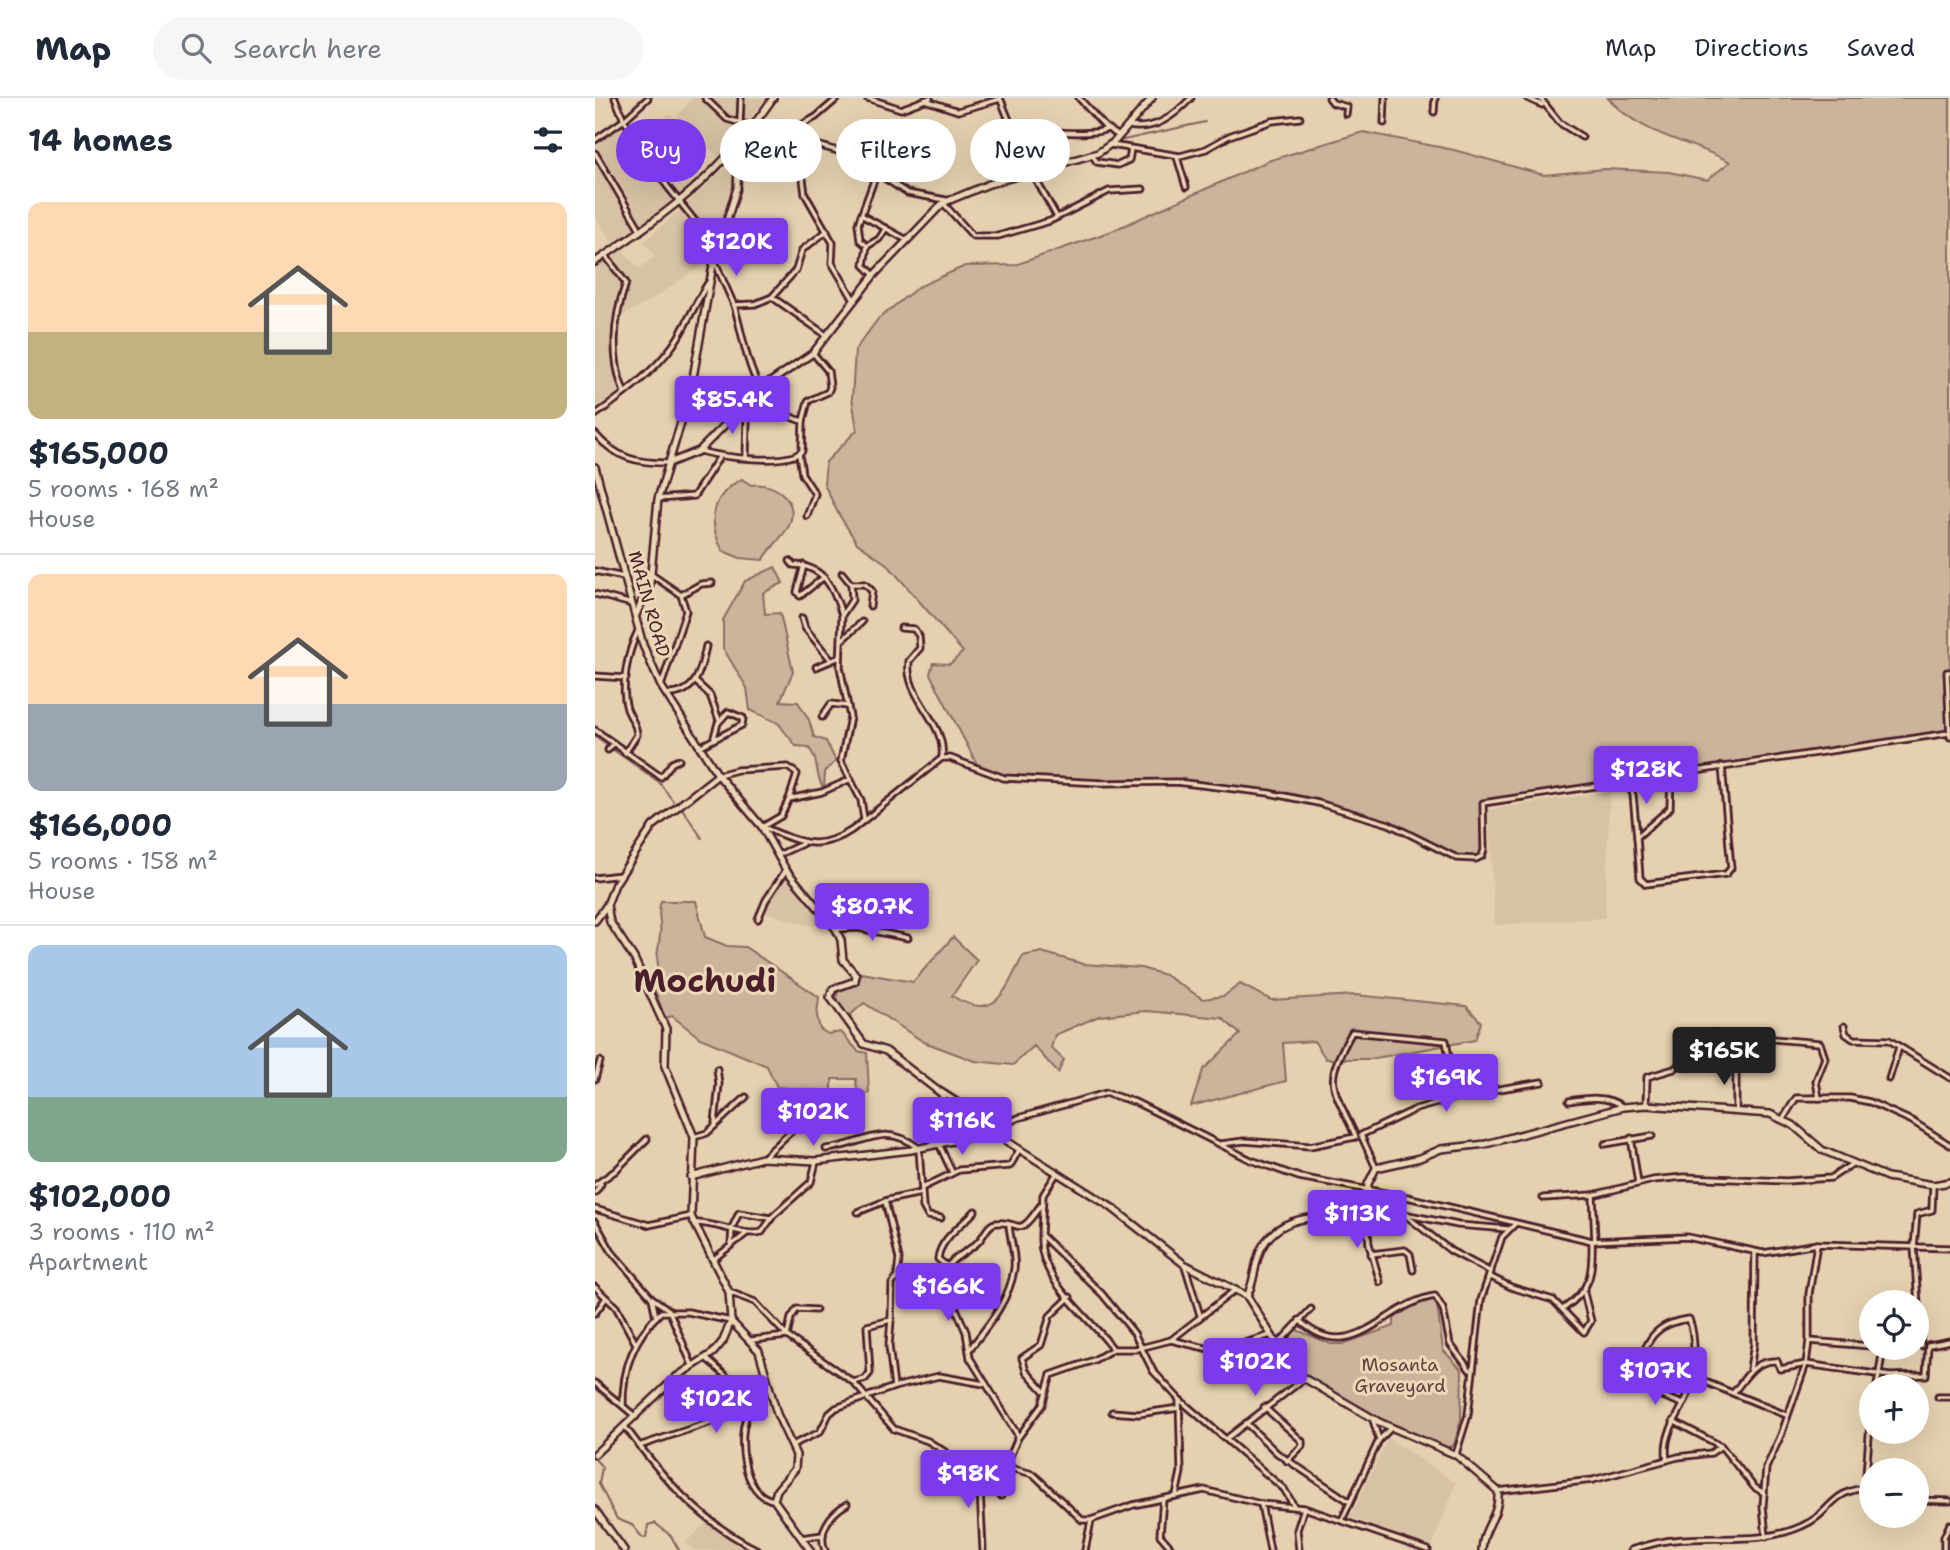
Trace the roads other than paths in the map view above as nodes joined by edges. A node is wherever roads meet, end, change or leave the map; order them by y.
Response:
1 (615, 98) edge
2 (648, 98) edge
3 (705, 98) edge
4 (741, 98) edge
5 (773, 98) edge
6 (838, 98) edge
7 (867, 98) edge
8 (1000, 98) edge
9 (1079, 98) edge
10 (1191, 98) edge
11 (1329, 98) edge
12 (1385, 98) edge
13 (1435, 98) edge
14 (1527, 98) edge
15 (1540, 98) edge
16 (927, 99) edge
17 (1148, 99) edge
18 (1544, 106) junction
19 (1434, 112) dead end
20 (1346, 114) dead end
21 (1300, 118) dead end
22 (624, 119) edge
23 (625, 119) edge
24 (727, 119) edge
25 (740, 119) edge
26 (758, 119) edge
27 (812, 119) edge
28 (1384, 123) dead end
29 (616, 126) edge
30 (1129, 126) junction
31 (1107, 128) junction
32 (1119, 136) junction
33 (1582, 137) dead end
34 (595, 140) edge
35 (1111, 145) junction
36 (1131, 149) junction
37 (595, 153) edge
38 (1092, 155) junction
39 (1177, 157) junction
40 (1070, 161) edge
41 (720, 164) edge
42 (665, 182) edge
43 (737, 182) edge
44 (803, 182) edge
45 (873, 182) edge
46 (891, 182) edge
47 (1005, 182) edge
48 (1037, 182) edge
49 (1186, 187) dead end
50 (1143, 189) dead end
51 (946, 202) junction
52 (680, 204) junction
53 (861, 215) junction
54 (1057, 216) junction
55 (886, 228) junction
56 (641, 231) junction
57 (827, 231) junction
58 (907, 240) junction
59 (867, 246) junction
60 (605, 255) junction
61 (595, 262) edge
62 (714, 262) junction
63 (874, 275) junction
64 (711, 279) junction
65 (772, 297) junction
66 (854, 300) junction
67 (734, 305) junction
68 (828, 336) junction
69 (813, 353) junction
70 (760, 389) junction
71 (624, 392) junction
72 (742, 409) junction
73 (595, 415) edge
74 (803, 421) junction
75 (595, 434) edge
76 (699, 451) junction
77 (799, 454) junction
78 (720, 456) junction
79 (746, 457) junction
80 (669, 463) junction
81 (595, 467) edge
82 (658, 499) junction
83 (807, 516) dead end
84 (790, 561) dead end
85 (804, 565) junction
86 (595, 571) edge
87 (842, 573) dead end
88 (652, 575) junction
89 (625, 578) junction
90 (824, 578) junction
91 (712, 583) dead end
92 (851, 584) junction
93 (595, 594) edge
94 (681, 595) junction
95 (632, 604) junction
96 (870, 606) dead end
97 (842, 615) junction
98 (636, 617) junction
99 (802, 618) dead end
100 (862, 622) dead end
101 (901, 628) dead end
102 (638, 630) junction
103 (842, 640) junction
104 (706, 646) dead end
105 (840, 657) junction
106 (831, 660) junction
107 (816, 667) dead end
108 (1950, 672) edge
109 (595, 676) edge
110 (626, 678) junction
111 (696, 682) junction
112 (661, 686) junction
113 (666, 694) junction
114 (848, 706) junction
115 (822, 717) dead end
116 (720, 721) junction
117 (595, 730) edge
118 (1950, 735) edge
119 (715, 737) junction
120 (699, 747) junction
121 (625, 753) junction
122 (942, 758) junction
123 (679, 760) dead end
124 (1723, 766) junction
125 (718, 775) junction
126 (1671, 775) junction
127 (851, 779) junction
128 (1628, 781) junction
129 (789, 799) junction
130 (864, 819) junction
131 (762, 827) junction
132 (1637, 837) junction
133 (802, 844) junction
134 (777, 855) junction
135 (786, 870) junction
136 (621, 875) junction
137 (595, 878) edge
138 (607, 905) junction
139 (758, 919) dead end
140 (595, 921) edge
141 (836, 929) junction
142 (908, 938) dead end
143 (1844, 1026) dead end
144 (1899, 1047) junction
145 (600, 1060) dead end
146 (1736, 1062) dead end
147 (717, 1069) dead end
148 (1950, 1078) edge
149 (595, 1079) edge
150 (1889, 1079) dead end
151 (1542, 1082) dead end
152 (939, 1090) junction
153 (746, 1097) dead end
154 (1456, 1098) junction
155 (1819, 1098) junction
156 (1569, 1101) dead end
157 (857, 1105) dead end
158 (1646, 1105) junction
159 (1623, 1107) junction
160 (1736, 1111) junction
161 (1783, 1119) junction
162 (715, 1125) junction
163 (987, 1133) junction
164 (1358, 1136) junction
165 (1652, 1136) dead end
166 (694, 1138) junction
167 (1631, 1138) junction
168 (647, 1139) dead end
169 (940, 1143) junction
170 (1605, 1144) dead end
171 (1219, 1145) junction
172 (1950, 1146) edge
173 (919, 1147) junction
174 (1019, 1148) junction
175 (826, 1149) dead end
176 (762, 1158) junction
177 (816, 1161) junction
178 (1853, 1164) junction
179 (1376, 1168) junction
180 (952, 1172) junction
181 (1057, 1173) junction
182 (691, 1177) junction
183 (602, 1182) junction
184 (1638, 1183) junction
185 (1949, 1183) edge
186 (595, 1185) edge
187 (1933, 1185) junction
188 (922, 1190) junction
189 (1368, 1190) junction
190 (595, 1193) edge
191 (1593, 1195) junction
192 (1543, 1198) dead end
193 (885, 1201) junction
194 (1041, 1204) junction
195 (595, 1209) edge
196 (1367, 1209) junction
197 (975, 1211) dead end
198 (858, 1212) dead end
199 (1404, 1214) junction
200 (691, 1216) junction
201 (771, 1218) junction
202 (941, 1218) dead end
203 (595, 1222) edge
204 (694, 1223) junction
205 (1515, 1223) junction
206 (1009, 1225) junction
207 (733, 1228) junction
208 (1508, 1229) junction
209 (747, 1233) junction
210 (1041, 1235) junction
211 (1593, 1241) junction
212 (1817, 1244) junction
213 (731, 1245) junction
214 (1914, 1247) junction
215 (1950, 1248) edge
216 (1755, 1252) junction
217 (1371, 1254) junction
218 (714, 1259) junction
219 (1184, 1264) junction
220 (947, 1266) junction
221 (1413, 1270) dead end
222 (1490, 1274) junction
223 (1380, 1282) dead end
224 (595, 1287) edge
225 (1236, 1288) junction
226 (1916, 1290) edge
227 (729, 1292) junction
228 (1584, 1293) junction
229 (1247, 1296) junction
230 (606, 1297) junction
231 (1070, 1297) junction
232 (652, 1298) junction
233 (1311, 1308) dead end
234 (1563, 1309) junction
235 (669, 1310) junction
236 (816, 1310) dead end
237 (595, 1313) edge
238 (1200, 1316) junction
239 (656, 1317) junction
240 (891, 1320) junction
241 (1299, 1320) junction
242 (731, 1321) junction
243 (1271, 1335) junction
244 (787, 1336) junction
245 (752, 1340) junction
246 (1171, 1340) junction
247 (1809, 1341) junction
248 (1950, 1341) edge
249 (636, 1344) junction
250 (1277, 1345) junction
251 (1859, 1345) edge
252 (1929, 1346) edge
253 (1143, 1347) junction
254 (1113, 1349) junction
255 (968, 1350) junction
256 (706, 1359) junction
257 (1882, 1360) edge
258 (1806, 1364) junction
259 (692, 1367) junction
260 (1749, 1371) junction
261 (1471, 1372) junction
262 (1880, 1374) joint
263 (1305, 1378) junction
264 (595, 1382) edge
265 (853, 1382) junction
266 (984, 1384) junction
267 (1692, 1384) junction
268 (768, 1387) junction
269 (894, 1387) junction
270 (1045, 1392) junction
271 (1733, 1393) junction
272 (866, 1396) junction
273 (1938, 1397) dead end
274 (1950, 1397) edge
275 (1179, 1399) junction
276 (757, 1403) junction
277 (1683, 1404) junction
278 (623, 1406) junction
279 (1264, 1407) junction
280 (1179, 1408) junction
281 (750, 1409) junction
282 (1112, 1412) dead end
283 (1786, 1415) junction
284 (636, 1418) junction
285 (1372, 1418) junction
286 (1673, 1421) junction
287 (1246, 1423) junction
288 (626, 1428) junction
289 (1391, 1429) junction
290 (1226, 1439) junction
291 (1017, 1440) junction
292 (1379, 1440) junction
293 (792, 1445) junction
294 (1721, 1446) junction
295 (639, 1447) junction
296 (595, 1454) edge
297 (1456, 1455) junction
298 (1667, 1460) junction
299 (1287, 1461) junction
300 (1004, 1470) junction
301 (983, 1471) junction
302 (1859, 1489) edge
303 (1498, 1491) junction
304 (1764, 1493) junction
305 (1176, 1495) junction
306 (1001, 1496) dead end
307 (1163, 1498) junction
308 (774, 1500) junction
309 (1929, 1500) edge
310 (1950, 1501) edge
311 (1350, 1502) junction
312 (847, 1504) dead end
313 (1261, 1504) junction
314 (1294, 1506) junction
315 (1304, 1508) junction
316 (595, 1510) edge
317 (1091, 1520) junction
318 (1342, 1520) junction
319 (1950, 1524) edge
320 (823, 1535) junction
321 (1766, 1536) junction
322 (801, 1538) junction
323 (624, 1550) edge
324 (758, 1550) edge
325 (810, 1550) edge
326 (825, 1550) edge
327 (983, 1550) edge
328 (1085, 1550) edge
329 (1173, 1550) edge
330 (1270, 1550) edge
331 (1299, 1550) edge
332 (1428, 1550) edge
333 (1482, 1550) edge
334 (1631, 1550) edge
335 (1944, 1550) edge

1 - 22 street
2 - 23 street
3 - 24 street
4 - 25 street
5 - 26 street
6 - 27 street
7 - 16 street
8 - 16 street
8 - 31 street
9 - 31 street
10 - 30 street
11 - 20 street
12 - 28 street
13 - 19 street
14 - 18 street
15 - 18 street
17 - 30 street
18 - 33 street
21 - 39 street
29 - 34 street
30 - 32 street
31 - 32 street
32 - 35 street
35 - 36 street
35 - 38 street
36 - 38 street
36 - 39 street
37 - 56 street
38 - 40 street
39 - 49 street
41 - 52 street
42 - 52 street
43 - 62 street
44 - 57 street
45 - 53 street
46 - 51 street
47 - 51 street
48 - 54 street
50 - 54 street
51 - 54 street
51 - 58 street
52 - 56 street
52 - 62 street
53 - 55 street
53 - 59 street
55 - 58 street
55 - 59 street
56 - 60 street
57 - 65 street
57 - 66 street
58 - 63 street
59 - 63 street
60 - 61 street
60 - 71 street
62 - 64 street
62 - 67 street
63 - 66 street
64 - 71 street
64 - 80 street
65 - 67 street
65 - 68 street
66 - 68 street
67 - 70 street
68 - 69 street
69 - 70 street
69 - 74 street
70 - 72 street
70 - 74 street
71 - 73 street
72 - 76 street
72 - 79 street
74 - 77 street
75 - 80 street
76 - 78 street
76 - 80 street
77 - 79 street
77 - 83 street
78 - 79 street
78 - 82 street
80 - 82 street
81 - 89 street, MAIN ROAD
82 - 88 street
84 - 85 street
85 - 90 street
85 - 90 street
86 - 89 street
87 - 92 street
88 - 94 street
88 - 98 street
89 - 95 street, MAIN ROAD
90 - 97 street
91 - 94 street
92 - 96 street
92 - 97 street
93 - 95 street
94 - 112 street
95 - 98 street, MAIN ROAD
97 - 103 street
98 - 102 street, MAIN ROAD
99 - 106 street
100 - 103 street
101 - 122 street
102 - 110 street
102 - 112 street, MAIN ROAD
103 - 105 street
104 - 111 street
105 - 106 street
105 - 114 street
106 - 107 street
108 - 118 street
109 - 110 street
110 - 121 street
111 - 113 street
111 - 116 street
112 - 113 street, MAIN ROAD
113 - 120 street, MAIN ROAD
114 - 115 street
114 - 127 street
116 - 119 street
116 - 119 street
117 - 121 street
118 - 124 street
119 - 120 street
120 - 125 street, MAIN ROAD
121 - 123 street
122 - 128 street
122 - 130 street
124 - 126 street
124 - 132 street
125 - 129 street
125 - 131 street, MAIN ROAD
125 - 136 street
126 - 128 street
126 - 132 street
127 - 129 street
127 - 130 street
128 - 132 street
129 - 131 street
130 - 133 street
131 - 133 street
131 - 134 street, MAIN ROAD
133 - 134 street
134 - 135 street, MAIN ROAD
135 - 139 street
135 - 141 street, MAIN ROAD
136 - 137 street
136 - 138 street
138 - 140 street
138 - 166 street
141 - 142 street
141 - 152 street
143 - 144 street
144 - 148 street
144 - 150 street
145 - 149 street
146 - 160 street
147 - 162 street
151 - 154 street
152 - 163 street
152 - 169 street
153 - 162 street
154 - 164 street
154 - 164 street
155 - 158 street
155 - 161 street
155 - 172 street
156 - 159 street
157 - 176 street
158 - 159 street
158 - 160 street
159 - 179 street
160 - 161 street
161 - 178 street
162 - 166 street
163 - 169 street
163 - 171 street
163 - 174 street
164 - 171 street
164 - 179 street
165 - 167 street
166 - 182 street
167 - 170 street
167 - 184 street
168 - 183 street
169 - 173 street
169 - 180 street
171 - 189 street
173 - 175 street
173 - 177 street
173 - 188 street
174 - 180 street
174 - 181 street
176 - 177 street
176 - 182 street
177 - 201 street
178 - 184 street
178 - 187 street
179 - 189 street
180 - 188 street
181 - 194 street
181 - 219 street
182 - 200 street
183 - 186 street
183 - 190 street
184 - 191 street
185 - 187 street
187 - 214 street
188 - 193 street
188 - 202 street
189 - 196 street
189 - 205 street
191 - 192 street
191 - 211 street
193 - 198 street
193 - 240 street
194 - 206 street
194 - 210 street
195 - 200 street
196 - 199 street
196 - 217 street
196 - 229 street
197 - 220 street
199 - 208 street
199 - 222 street
200 - 204 street
201 - 207 street
201 - 209 street
203 - 232 street
204 - 207 street
204 - 218 street
205 - 208 street
205 - 211 street
206 - 220 street
206 - 255 street
207 - 209 street
207 - 213 street
208 - 222 street
209 - 213 street
210 - 231 street
210 - 253 street
211 - 216 street
211 - 228 street
212 - 214 street
212 - 216 street
212 - 247 street
213 - 218 street
214 - 215 street
214 - 226 street
216 - 260 street
217 - 221 street
217 - 223 street
218 - 227 street
219 - 225 street
219 - 238 street
220 - 255 street
222 - 234 street
222 - 261 street
224 - 230 street
225 - 229 street
225 - 238 street
227 - 242 street
227 - 244 street
228 - 234 street
228 - 234 street
229 - 243 street
230 - 237 street
230 - 249 street
231 - 254 street
231 - 270 street
232 - 235 street
232 - 239 street
233 - 241 street
235 - 239 street
235 - 242 street
235 - 259 street
236 - 244 street
238 - 246 street
239 - 249 street
240 - 265 street
240 - 269 street
241 - 250 street
241 - 261 street
242 - 245 street
242 - 256 street
243 - 246 street
243 - 250 street
244 - 245 street
244 - 265 street
245 - 268 street
246 - 253 street
247 - 251 street
247 - 258 street
248 - 252 street
249 - 278 street
250 - 263 street
253 - 254 street
253 - 275 street
254 - 270 street
255 - 266 street
256 - 259 street
256 - 276 street
257 - 262 street
258 - 260 street
258 - 262 street
258 - 283 street
259 - 284 street
260 - 271 street
261 - 297 street
263 - 279 street
263 - 285 street
264 - 278 street
265 - 272 street
266 - 269 street
266 - 291 street
267 - 271 street
267 - 277 street
267 - 277 street
268 - 276 street
268 - 293 street
269 - 272 street
270 - 291 street
271 - 283 street
272 - 293 street
272 - 301 street
273 - 274 street
275 - 280 street
275 - 290 street
276 - 281 street
277 - 286 street
278 - 284 street
279 - 287 street
279 - 299 street
280 - 282 street
280 - 305 street
281 - 295 street
281 - 308 street
283 - 304 street
284 - 288 street
285 - 289 street
285 - 292 street
286 - 294 street
286 - 298 street
287 - 290 street
287 - 299 street
288 - 295 street
288 - 296 street
289 - 292 street
289 - 297 street
290 - 314 street
291 - 300 street
292 - 311 street
293 - 308 street
294 - 298 street
294 - 304 street
295 - 324 street
297 - 303 street
298 - 303 street
299 - 311 street
300 - 301 street
300 - 306 street
300 - 317 street
301 - 327 street
302 - 321 street
303 - 333 street
304 - 321 street
305 - 307 street
305 - 313 street
307 - 317 street
307 - 329 street
308 - 322 street
309 - 310 street
311 - 318 street
312 - 320 street
313 - 314 street
313 - 330 street
314 - 315 street
315 - 318 street
315 - 331 street
316 - 323 street
317 - 328 street
318 - 332 street
319 - 335 street
320 - 322 street
320 - 326 street
321 - 334 street
322 - 325 street

